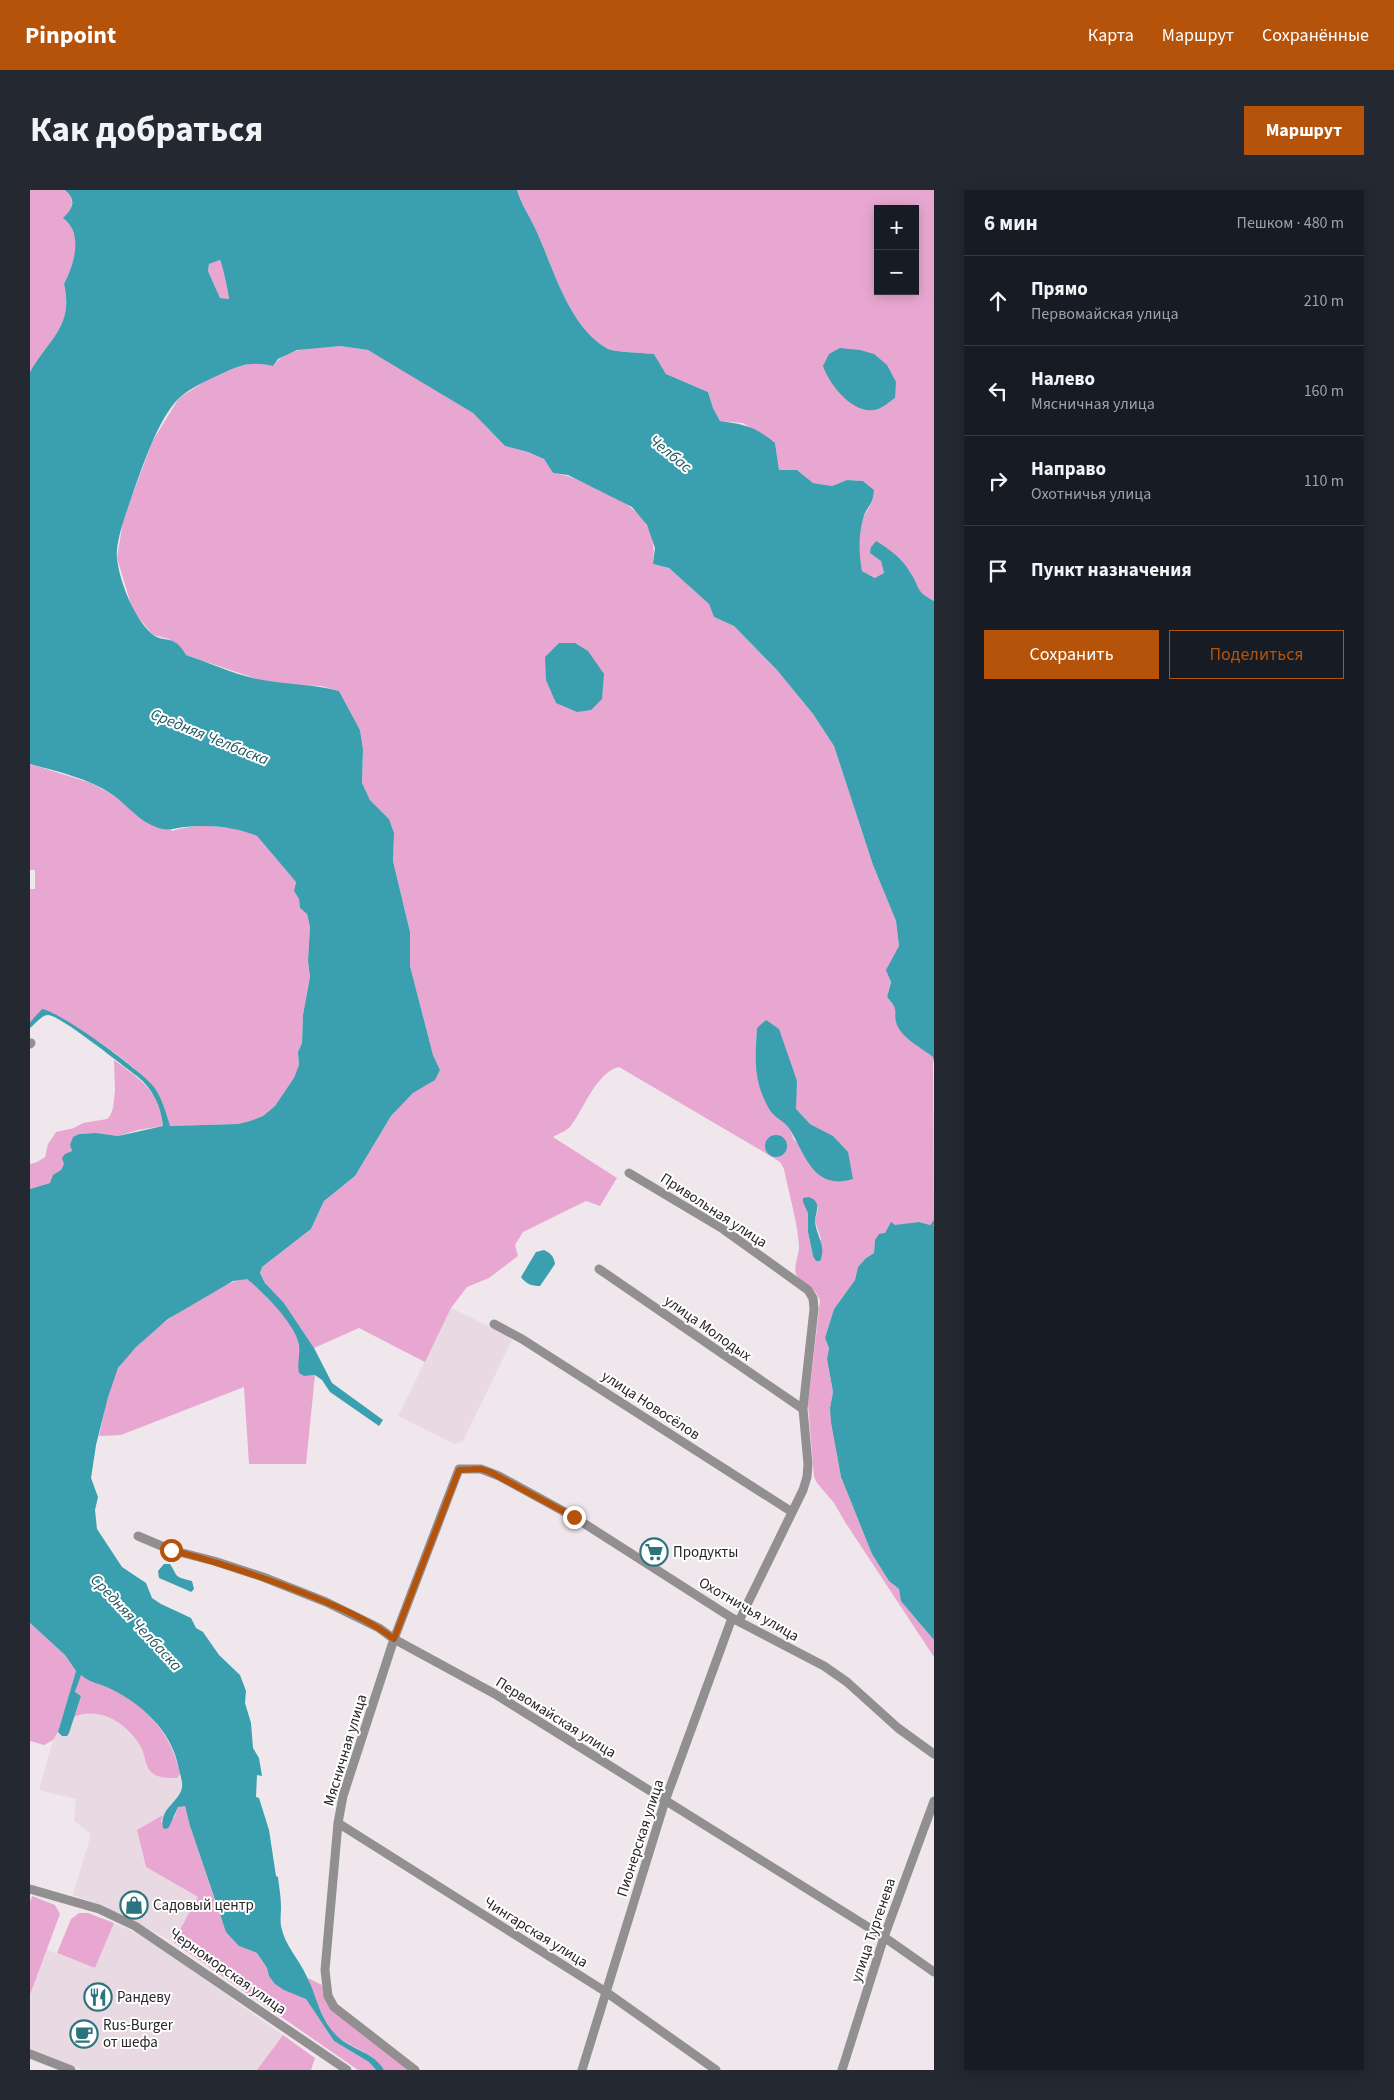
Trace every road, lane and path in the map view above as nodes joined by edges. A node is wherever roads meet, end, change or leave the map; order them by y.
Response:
1 (629, 1173) dead end
2 (599, 1269) dead end
3 (808, 1290) joint
4 (494, 1324) dead end
5 (803, 1409) junction
6 (459, 1470) joint
7 (792, 1512) junction
8 (138, 1536) dead end
9 (736, 1620) junction
10 (394, 1639) junction
11 (934, 1754) edge
12 (665, 1801) junction
13 (934, 1801) edge
14 (338, 1824) junction
15 (30, 1889) edge
16 (884, 1937) junction
17 (934, 1972) edge
18 (606, 1992) junction
19 (30, 2054) edge
20 (71, 2070) edge
21 (347, 2070) edge
22 (415, 2070) edge
23 (582, 2070) edge
24 (716, 2070) edge
25 (842, 2070) edge

1 - 3 street, Привольная улица
2 - 5 street, улица Молодых
3 - 5 street, Пионерская улица
4 - 7 street, улица Новосёлов
5 - 7 street, Пионерская улица
6 - 9 street, Охотничья улица
6 - 10 street, Мясничная улица
7 - 9 street, Пионерская улица
8 - 10 street, Первомайская улица
9 - 11 street, Охотничья улица
9 - 12 street, Пионерская улица
10 - 12 street, Первомайская улица
10 - 14 street, Мясничная улица
12 - 16 street, Первомайская улица
12 - 18 street, Пионерская улица
13 - 16 street, улица Тургенева
14 - 18 street, Чингарская улица
14 - 22 street, Мясничная улица
15 - 21 street, Черноморская улица
16 - 17 street, Первомайская улица
16 - 25 street, улица Тургенева
18 - 23 street, Пионерская улица
18 - 24 street, Чингарская улица
19 - 20 street

